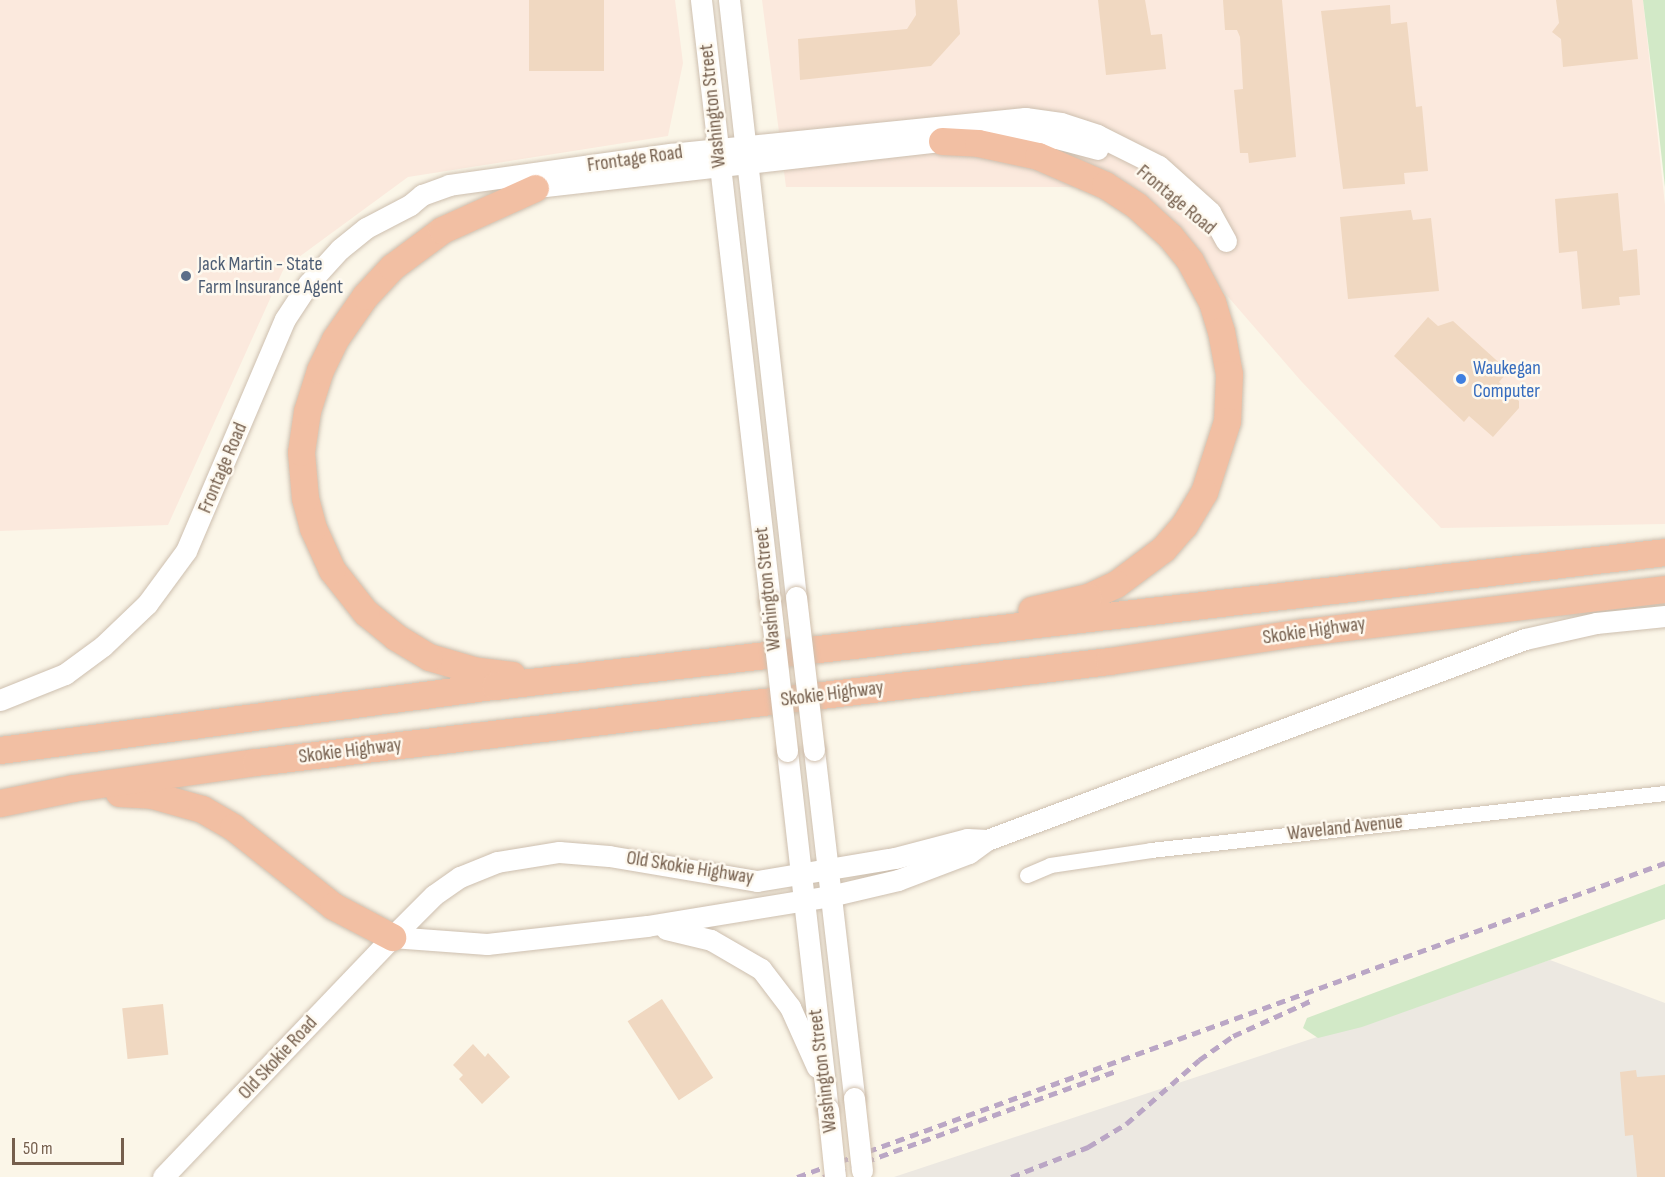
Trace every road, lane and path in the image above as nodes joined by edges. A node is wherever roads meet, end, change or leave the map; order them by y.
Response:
1 (701, 0) edge
2 (729, 0) edge
3 (942, 141) junction
4 (746, 155) junction
5 (719, 158) junction
6 (535, 188) junction
7 (410, 205) junction
8 (1665, 552) edge
9 (1665, 589) edge
10 (1665, 616) edge
11 (817, 649) junction
12 (588, 676) junction
13 (0, 700) edge
14 (0, 750) edge
15 (1665, 793) edge
16 (0, 803) edge
17 (0, 814) edge
18 (987, 840) junction
19 (828, 870) junction
20 (801, 874) junction
21 (1027, 875) dead end
22 (831, 896) junction
23 (804, 900) junction
24 (647, 926) junction
25 (392, 937) junction
26 (825, 1083) junction
27 (163, 1177) edge
28 (835, 1177) edge
29 (862, 1177) edge

1 - 5 main road, Washington Street
2 - 4 main road, Washington Street
3 - 4 main road, Frontage Road
3 - 4 main road, Frontage Road
3 - 11 highway
4 - 5 main road, Frontage Road
4 - 19 main road, Washington Street, bridge
5 - 6 main road, Frontage Road
5 - 7 main road, Frontage Road
5 - 20 main road, Washington Street, bridge
6 - 7 main road, Frontage Road
6 - 12 highway
7 - 13 main road, Frontage Road
8 - 11 highway, Skokie Highway
9 - 16 highway, Skokie Highway
10 - 18 main road
11 - 12 highway, Skokie Highway
12 - 14 highway, Skokie Highway
15 - 21 street, Waveland Avenue
17 - 25 highway
18 - 19 main road, Old Skokie Highway
18 - 22 main road
19 - 20 main road, Old Skokie Highway
19 - 22 main road, Washington Street
20 - 23 main road, Washington Street
20 - 25 main road, Old Skokie Highway
22 - 23 main road
22 - 29 main road, Washington Street, bridge
23 - 24 main road
23 - 26 main road, Washington Street
24 - 25 main road
24 - 26 main road
25 - 27 main road, Old Skokie Road
26 - 28 main road, Washington Street, bridge

